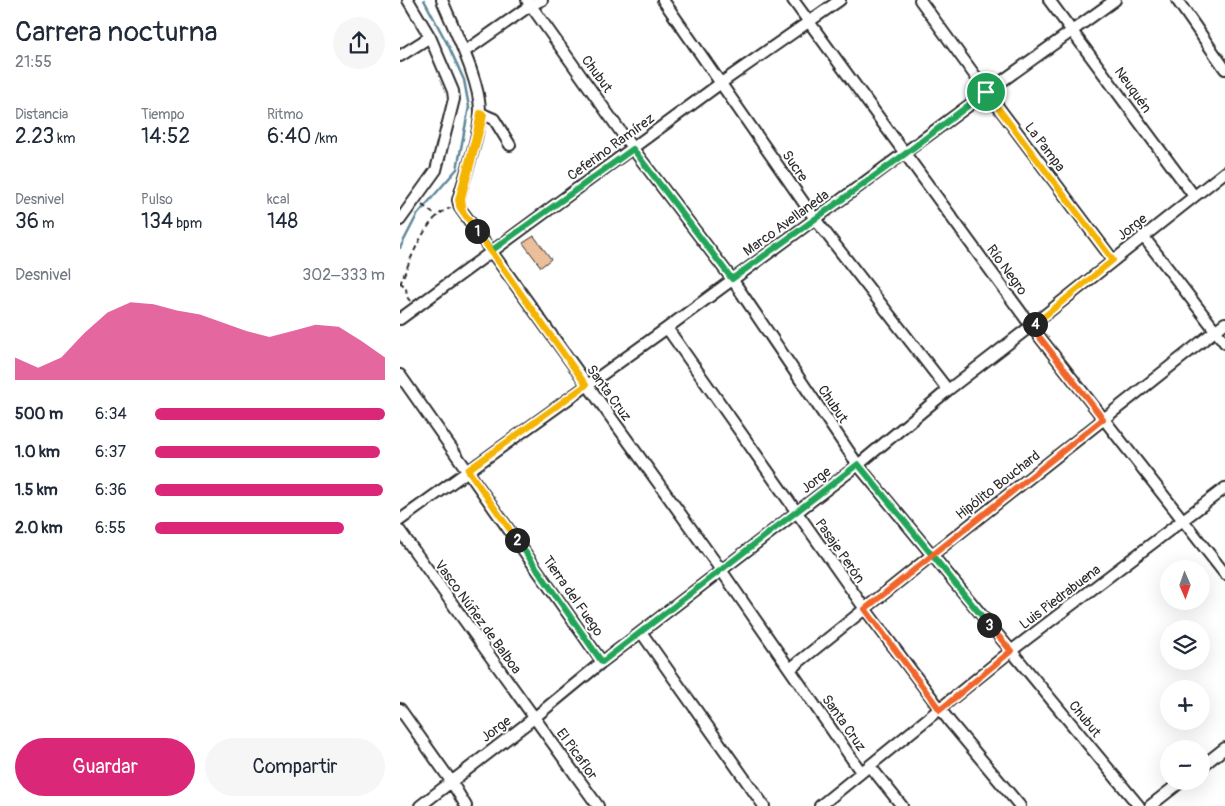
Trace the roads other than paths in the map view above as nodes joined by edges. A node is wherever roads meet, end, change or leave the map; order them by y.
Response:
1 (408, 0) edge
2 (442, 0) edge
3 (542, 0) edge
4 (663, 0) edge
5 (793, 0) edge
6 (840, 0) edge
7 (920, 0) edge
8 (1049, 0) edge
9 (1115, 0) edge
10 (1177, 0) edge
11 (529, 3) edge
12 (810, 22) junction
13 (1072, 31) junction
14 (430, 37) junction
15 (464, 52) junction
16 (400, 56) edge
17 (1225, 69) edge
18 (722, 83) junction
19 (986, 92) junction
20 (480, 113) junction
21 (510, 145) dead end
22 (633, 149) junction
23 (905, 154) junction
24 (1225, 172) edge
25 (1194, 196) junction
26 (815, 219) junction
27 (400, 220) edge
28 (1143, 236) junction
29 (491, 251) junction
30 (1113, 260) junction
31 (732, 279) junction
32 (400, 318) edge
33 (1225, 323) edge
34 (1031, 326) junction
35 (667, 328) junction
36 (1215, 331) junction
37 (1225, 343) edge
38 (400, 374) edge
39 (586, 385) junction
40 (948, 390) junction
41 (1103, 419) junction
42 (858, 464) junction
43 (468, 470) junction
44 (1225, 488) edge
45 (796, 512) junction
46 (400, 520) edge
47 (1183, 521) junction
48 (400, 531) edge
49 (932, 555) junction
50 (721, 570) junction
51 (1225, 574) edge
52 (865, 609) junction
53 (642, 632) junction
54 (1011, 651) junction
55 (602, 662) junction
56 (790, 669) junction
57 (400, 709) edge
58 (940, 710) junction
59 (534, 718) junction
60 (1225, 748) edge
61 (1210, 759) edge
62 (870, 766) junction
63 (861, 772) junction
64 (451, 780) junction
65 (1170, 790) edge
66 (420, 806) edge
67 (466, 806) edge
68 (598, 806) edge
69 (764, 806) edge
70 (820, 806) edge
71 (902, 806) edge
72 (1020, 806) edge
73 (1139, 806) edge
74 (1150, 806) edge

1 - 14 street
2 - 15 street
3 - 11 street
4 - 18 street, Sucre
5 - 12 street, Río Negro
6 - 12 street, Ceferino Ramírez
7 - 19 street, La Pampa
8 - 13 street, Neuquén
9 - 13 street, Marco Avellaneda
10 - 17 street
11 - 15 street
11 - 22 street, Chubut
12 - 18 street, Ceferino Ramírez
12 - 23 street, Río Negro
13 - 19 street, Marco Avellaneda
13 - 25 street, Neuquén
14 - 16 street
14 - 27 street
15 - 20 street
18 - 22 street, Ceferino Ramírez
18 - 26 street, Sucre
19 - 23 street, Marco Avellaneda
19 - 30 street, La Pampa
20 - 21 street
20 - 29 street, Santa Cruz
22 - 29 street, Ceferino Ramírez
22 - 31 street, Chubut
23 - 26 street, Marco Avellaneda
23 - 34 street, Río Negro
24 - 25 street, Jorge
25 - 28 street, Jorge
26 - 31 street, Marco Avellaneda
26 - 40 street, Sucre
28 - 30 street, Jorge
28 - 36 street
29 - 32 street, Ceferino Ramírez
29 - 39 street, Santa Cruz
30 - 34 street, Jorge
31 - 35 street, Marco Avellaneda
31 - 42 street, Chubut
33 - 36 street, Hipólito Bouchard
34 - 40 street, Jorge
34 - 41 street, Río Negro
35 - 39 street, Marco Avellaneda
35 - 45 street, Pasaje Perón
36 - 37 street
36 - 41 street, Hipólito Bouchard
38 - 43 street, Tierra del Fuego
39 - 43 street, Marco Avellaneda
39 - 50 street, Santa Cruz
40 - 42 street, Jorge
41 - 47 street, Río Negro
41 - 49 street, Hipólito Bouchard
42 - 45 street, Jorge
42 - 49 street, Chubut
43 - 46 street, Marco Avellaneda
43 - 55 street, Tierra del Fuego
44 - 47 street, Luis Piedrabuena
45 - 50 street, Jorge
45 - 52 street, Pasaje Perón
47 - 51 street, Río Negro
47 - 54 street, Luis Piedrabuena
48 - 59 street, Vasco Núñez de Balboa
49 - 52 street, Hipólito Bouchard
49 - 54 street, Chubut
50 - 53 street, Jorge
50 - 56 street, Santa Cruz
52 - 56 street, Hipólito Bouchard
52 - 58 street, Pasaje Perón
53 - 55 street, Jorge
53 - 69 street
54 - 58 street, Luis Piedrabuena
54 - 73 street, Chubut
55 - 59 street, Jorge
56 - 63 street, Santa Cruz
57 - 64 street
58 - 62 street, Luis Piedrabuena
58 - 72 street, Pasaje Perón
59 - 64 street, Jorge
59 - 68 street, El Picaflor
60 - 61 street
62 - 63 street, Luis Piedrabuena
62 - 71 street, Santa Cruz
63 - 70 street, Luis Piedrabuena
64 - 66 street, Jorge
64 - 67 street
65 - 74 street

